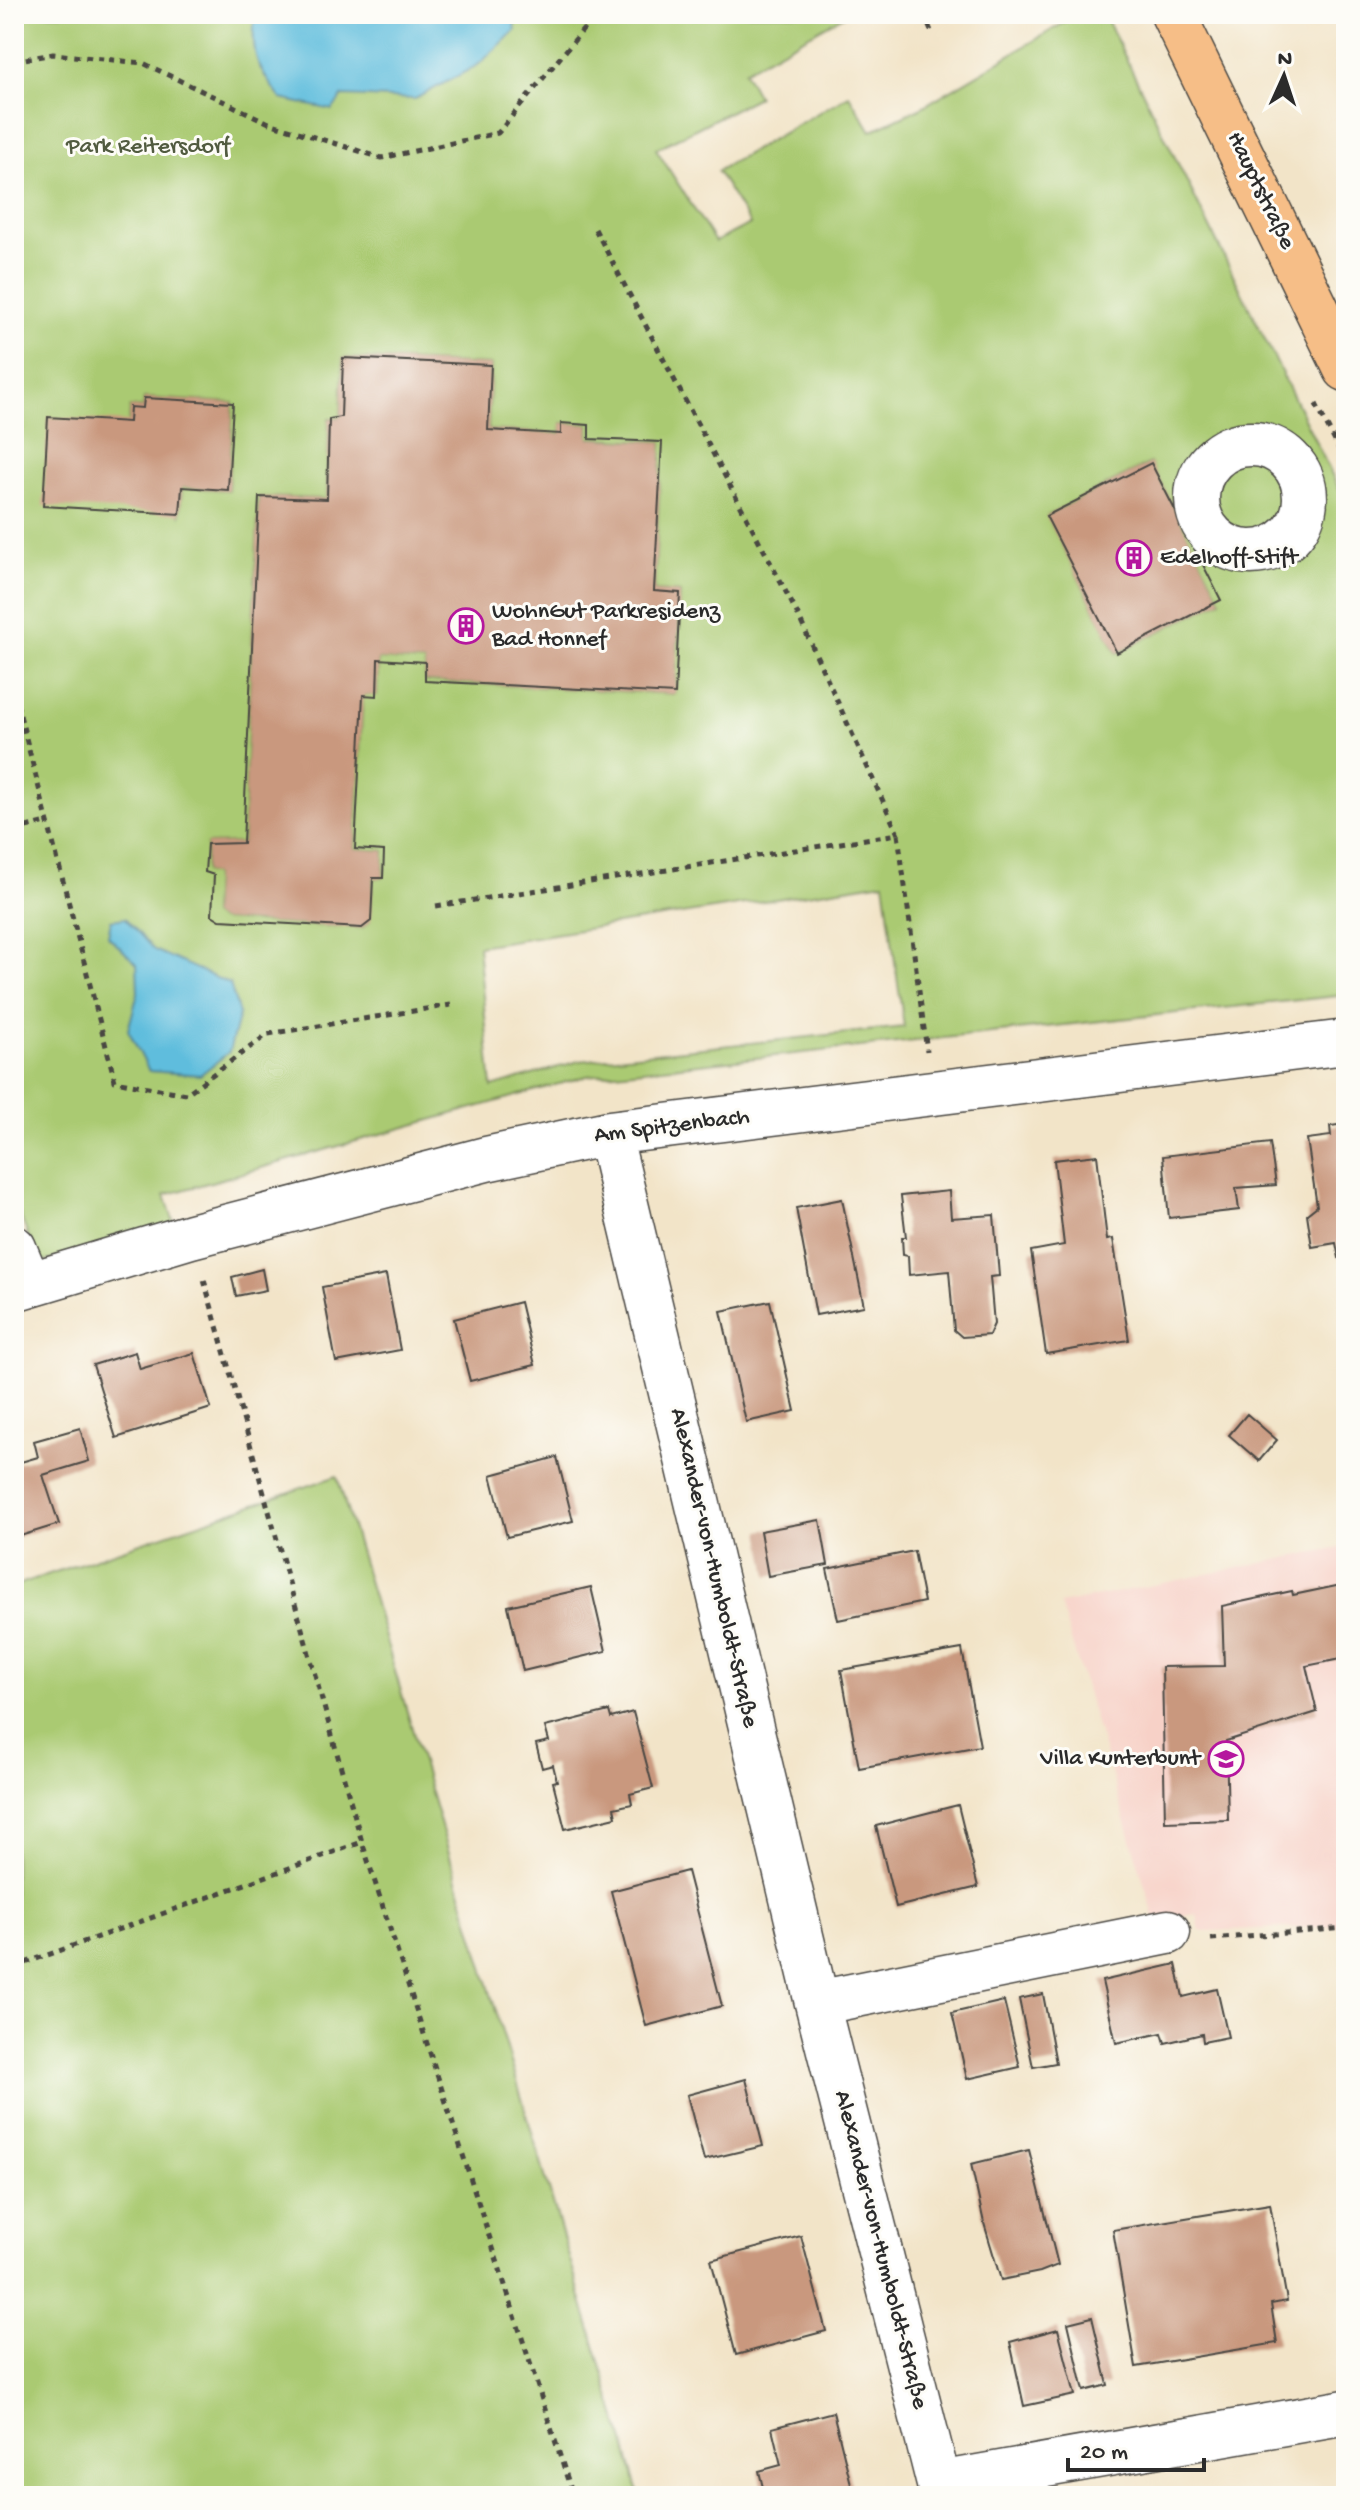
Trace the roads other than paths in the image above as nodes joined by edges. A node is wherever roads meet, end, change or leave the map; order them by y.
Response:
1 (1173, 14) edge
2 (1346, 369) edge
3 (1346, 1042) edge
4 (609, 1133) junction
5 (19, 1274) edge
6 (1168, 1932) road end
7 (817, 2003) junction
8 (1346, 2412) edge
9 (941, 2490) edge

1 - 2 main road, Hauptstraße
3 - 4 street, Am Spitzenbach
4 - 5 street, Am Spitzenbach
4 - 7 street, Alexander-von-Humboldt-Straße
6 - 7 street
7 - 9 street, Alexander-von-Humboldt-Straße
8 - 9 street

